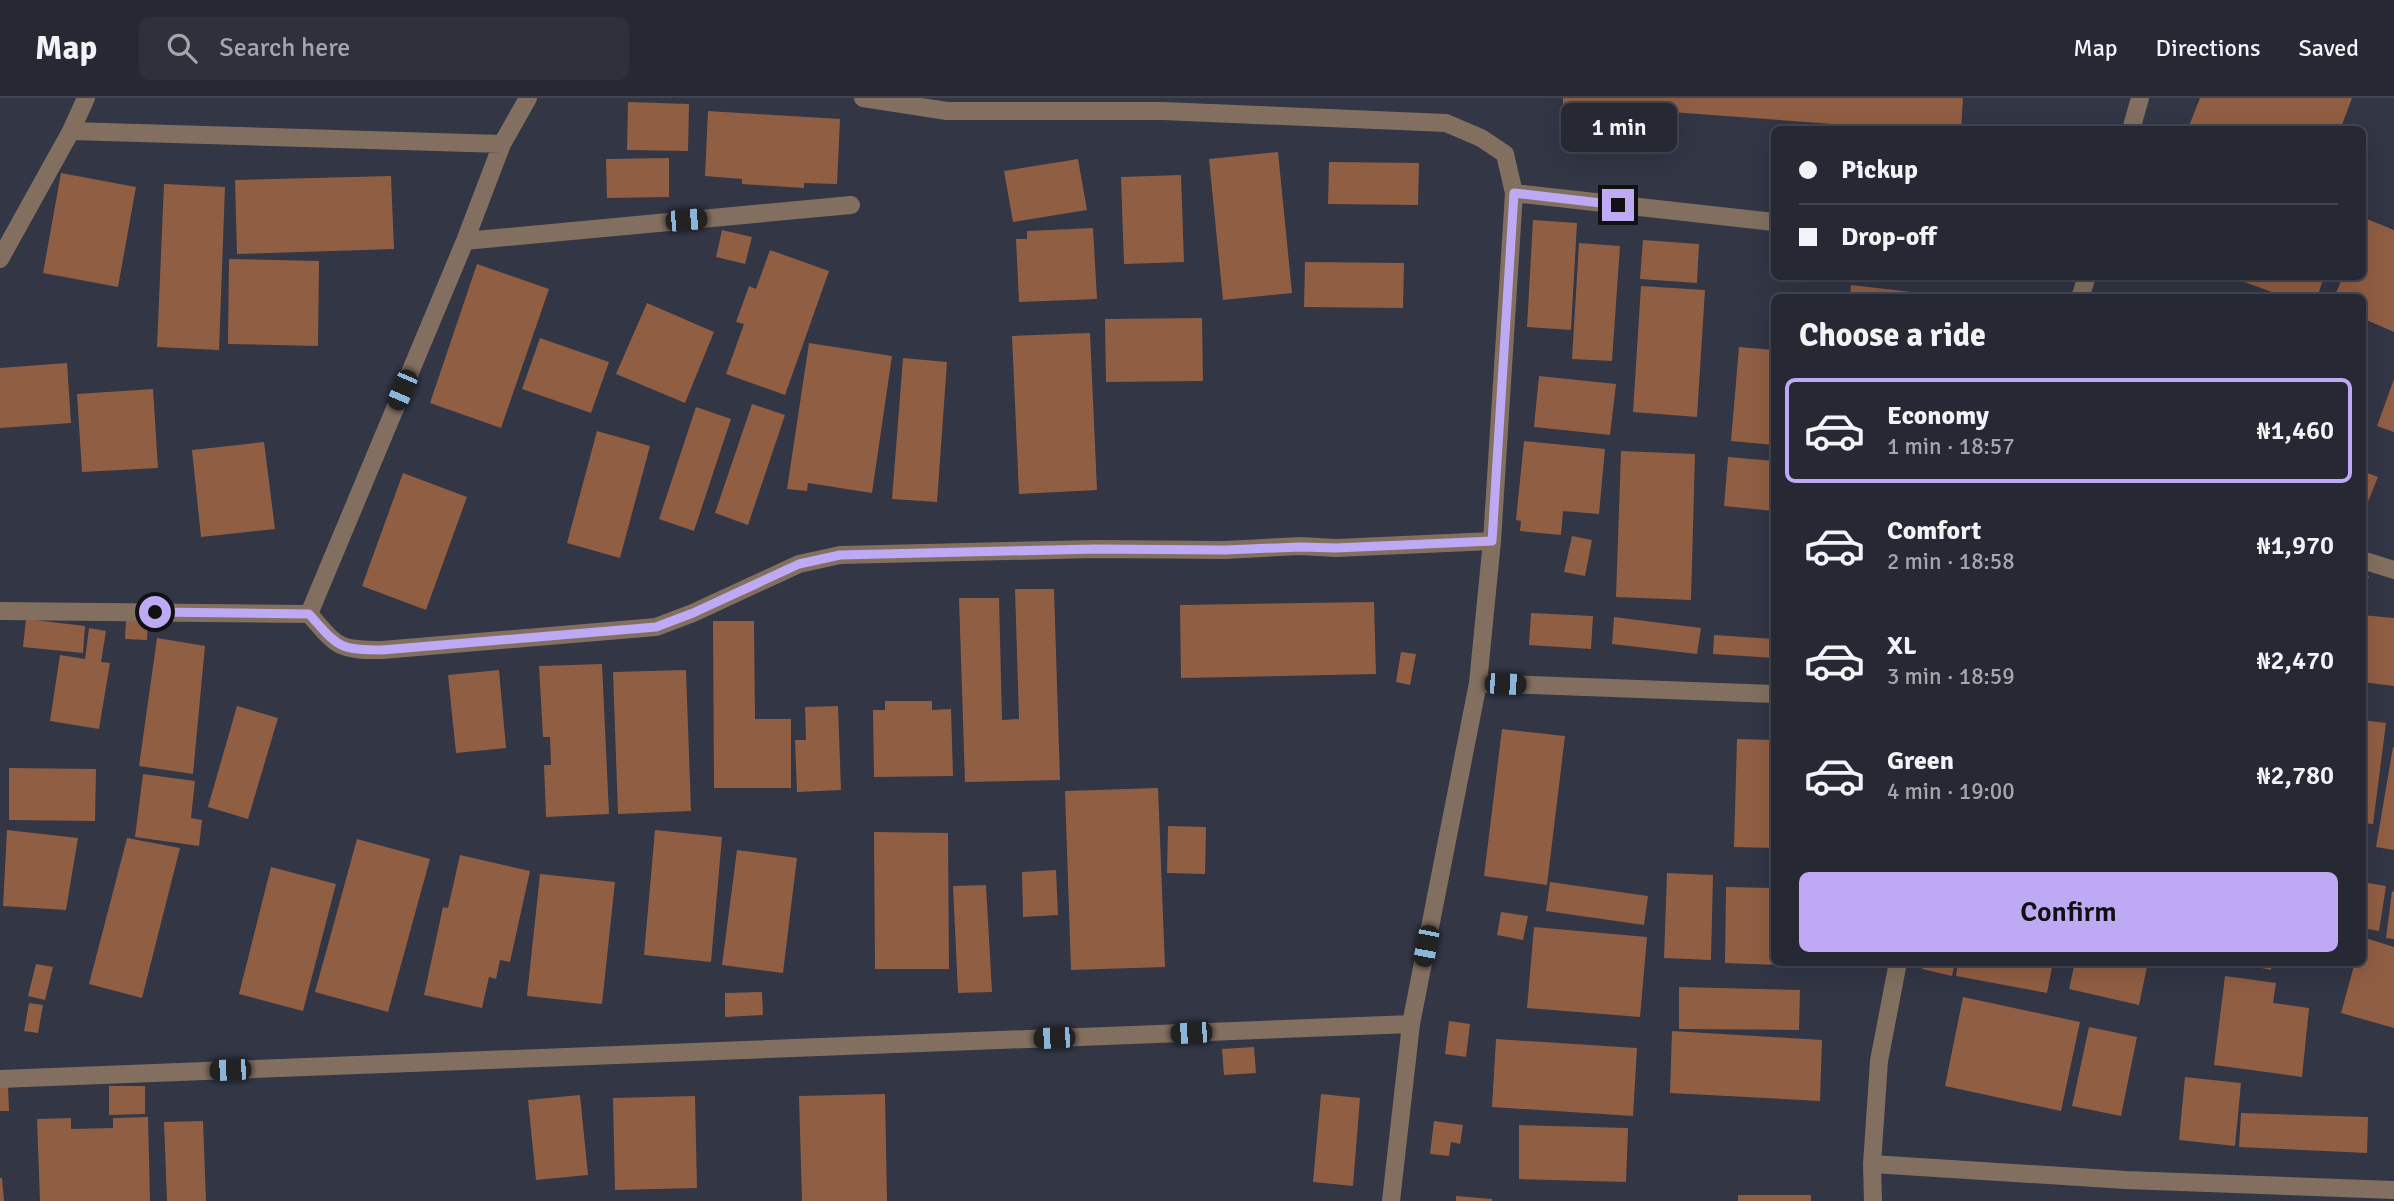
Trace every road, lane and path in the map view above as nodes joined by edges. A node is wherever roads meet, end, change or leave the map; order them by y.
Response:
1 (86, 98) edge
2 (528, 98) edge
3 (863, 98) edge
4 (2140, 98) edge
5 (2132, 126) edge
6 (71, 131) junction
7 (502, 144) junction
8 (1514, 193) junction
9 (851, 205) dead end
10 (1771, 222) edge
11 (465, 241) junction
12 (0, 259) edge
13 (1492, 541) junction
14 (2366, 561) edge
15 (2394, 570) edge
16 (0, 611) edge
17 (309, 614) junction
18 (1478, 683) junction
19 (1771, 694) edge
20 (1897, 966) edge
21 (1411, 1024) junction
22 (0, 1079) edge
23 (1872, 1164) junction
24 (2394, 1190) edge
25 (1391, 1201) edge
26 (1873, 1201) edge

1 - 6 street
2 - 7 street
3 - 8 street
4 - 5 street
6 - 7 street
6 - 12 street
7 - 11 street
8 - 10 street
8 - 13 street
9 - 11 street
11 - 17 street
13 - 17 street
13 - 18 street
14 - 15 street
16 - 17 street
18 - 19 street
18 - 21 street
20 - 23 street
21 - 22 street
21 - 25 street
23 - 24 street
23 - 26 street

